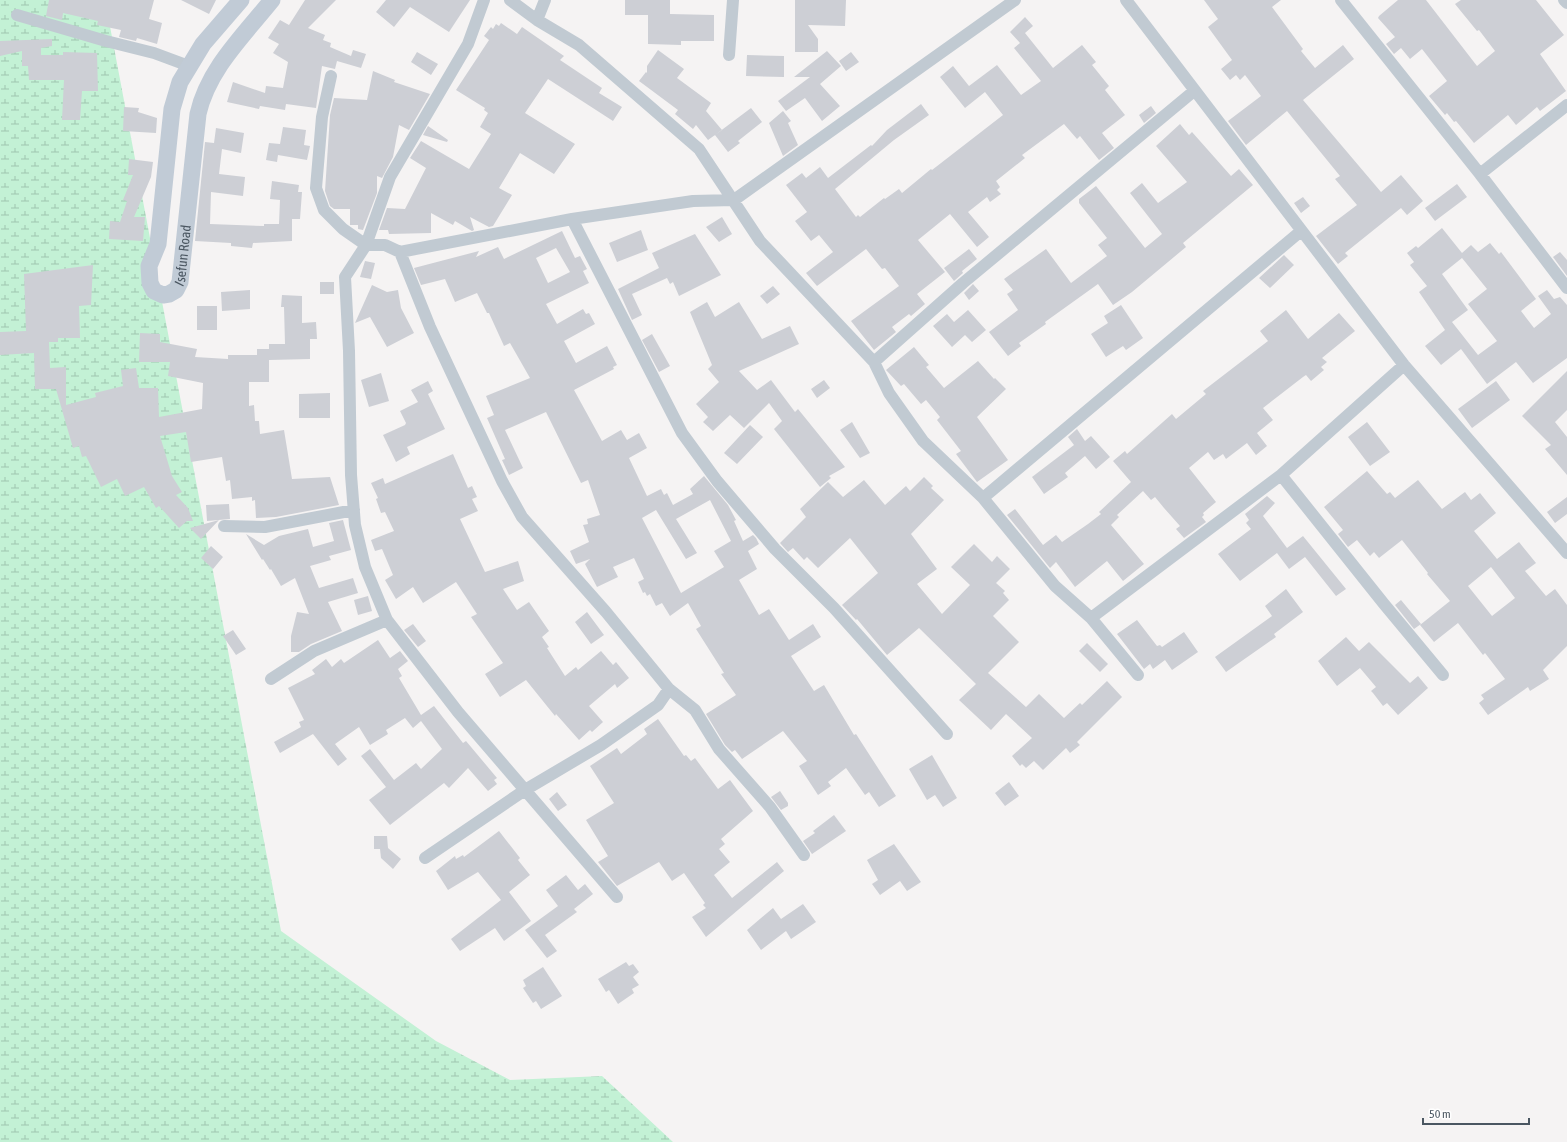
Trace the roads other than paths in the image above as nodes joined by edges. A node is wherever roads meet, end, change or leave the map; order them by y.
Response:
1 (239, 0) edge
2 (272, 0) edge
3 (484, 0) edge
4 (510, 0) edge
5 (545, 0) edge
6 (733, 0) edge
7 (1015, 0) edge
8 (1126, 0) edge
9 (1341, 0) edge
10 (1564, 0) edge
11 (1567, 3) edge
12 (17, 15) dead end
13 (537, 20) junction
14 (729, 55) dead end
15 (189, 66) junction
16 (331, 76) dead end
17 (1194, 91) junction
18 (1567, 105) edge
19 (1480, 174) junction
20 (734, 200) junction
21 (572, 219) junction
22 (1301, 231) junction
23 (366, 245) junction
24 (400, 252) junction
25 (1567, 288) edge
26 (874, 362) junction
27 (1404, 365) junction
28 (1281, 475) junction
29 (983, 498) junction
30 (354, 510) junction
31 (224, 526) dead end
32 (1567, 553) edge
33 (1091, 618) junction
34 (387, 620) junction
35 (1138, 675) dead end
36 (1443, 675) dead end
37 (271, 679) dead end
38 (669, 689) junction
39 (947, 734) dead end
40 (525, 790) junction
41 (804, 855) dead end
42 (425, 858) dead end
43 (618, 897) dead end

1 - 15 street, Isefun Road
2 - 15 street, Isefun Road
3 - 23 street
4 - 13 street
5 - 13 street
6 - 14 street
7 - 20 street
8 - 17 street
9 - 19 street
10 - 11 street
12 - 15 street
13 - 20 street
16 - 23 street
17 - 22 street
17 - 26 street
18 - 19 street
19 - 25 street
20 - 21 street
20 - 26 street
21 - 24 street
21 - 39 street
22 - 27 street
22 - 29 street
23 - 24 street
23 - 30 street
24 - 38 street
26 - 29 street
27 - 28 street
27 - 32 street
28 - 33 street
28 - 36 street
29 - 33 street
30 - 31 street
30 - 34 street
33 - 35 street
34 - 37 street
34 - 40 street
38 - 40 street
38 - 41 street
40 - 42 street
40 - 43 street

